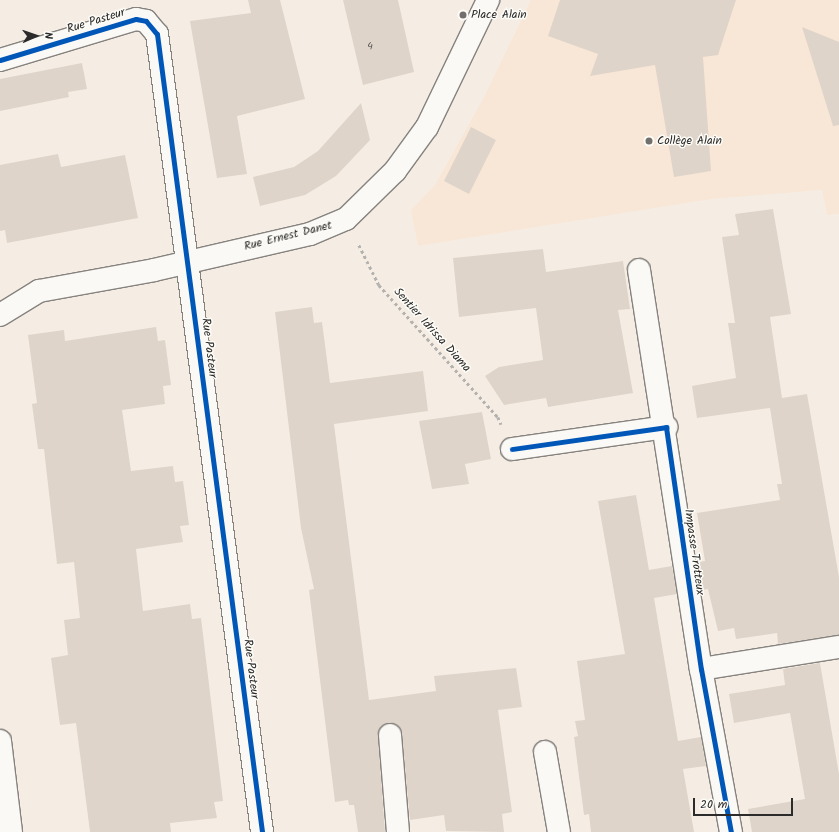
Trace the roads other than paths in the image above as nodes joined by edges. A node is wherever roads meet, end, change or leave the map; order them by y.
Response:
1 (488, 0) edge
2 (0, 60) edge
3 (188, 262) junction
4 (639, 270) dead end
5 (0, 315) edge
6 (666, 427) junction
7 (512, 449) road end
8 (839, 647) edge
9 (701, 669) junction
10 (390, 735) dead end
11 (0, 741) edge
12 (545, 752) dead end
13 (11, 832) edge
14 (262, 832) edge
15 (398, 832) edge
16 (559, 832) edge
17 (731, 832) edge

1 - 3 street, Rue Ernest Danet
2 - 3 street, Rue Pasteur
3 - 5 street, Rue Ernest Danet
3 - 14 street, Rue Pasteur
4 - 6 street, Impasse Trotteux
6 - 7 street
6 - 9 street, Impasse Trotteux
8 - 9 street
9 - 17 street, Impasse Trotteux
10 - 15 street
11 - 13 street
12 - 16 street

